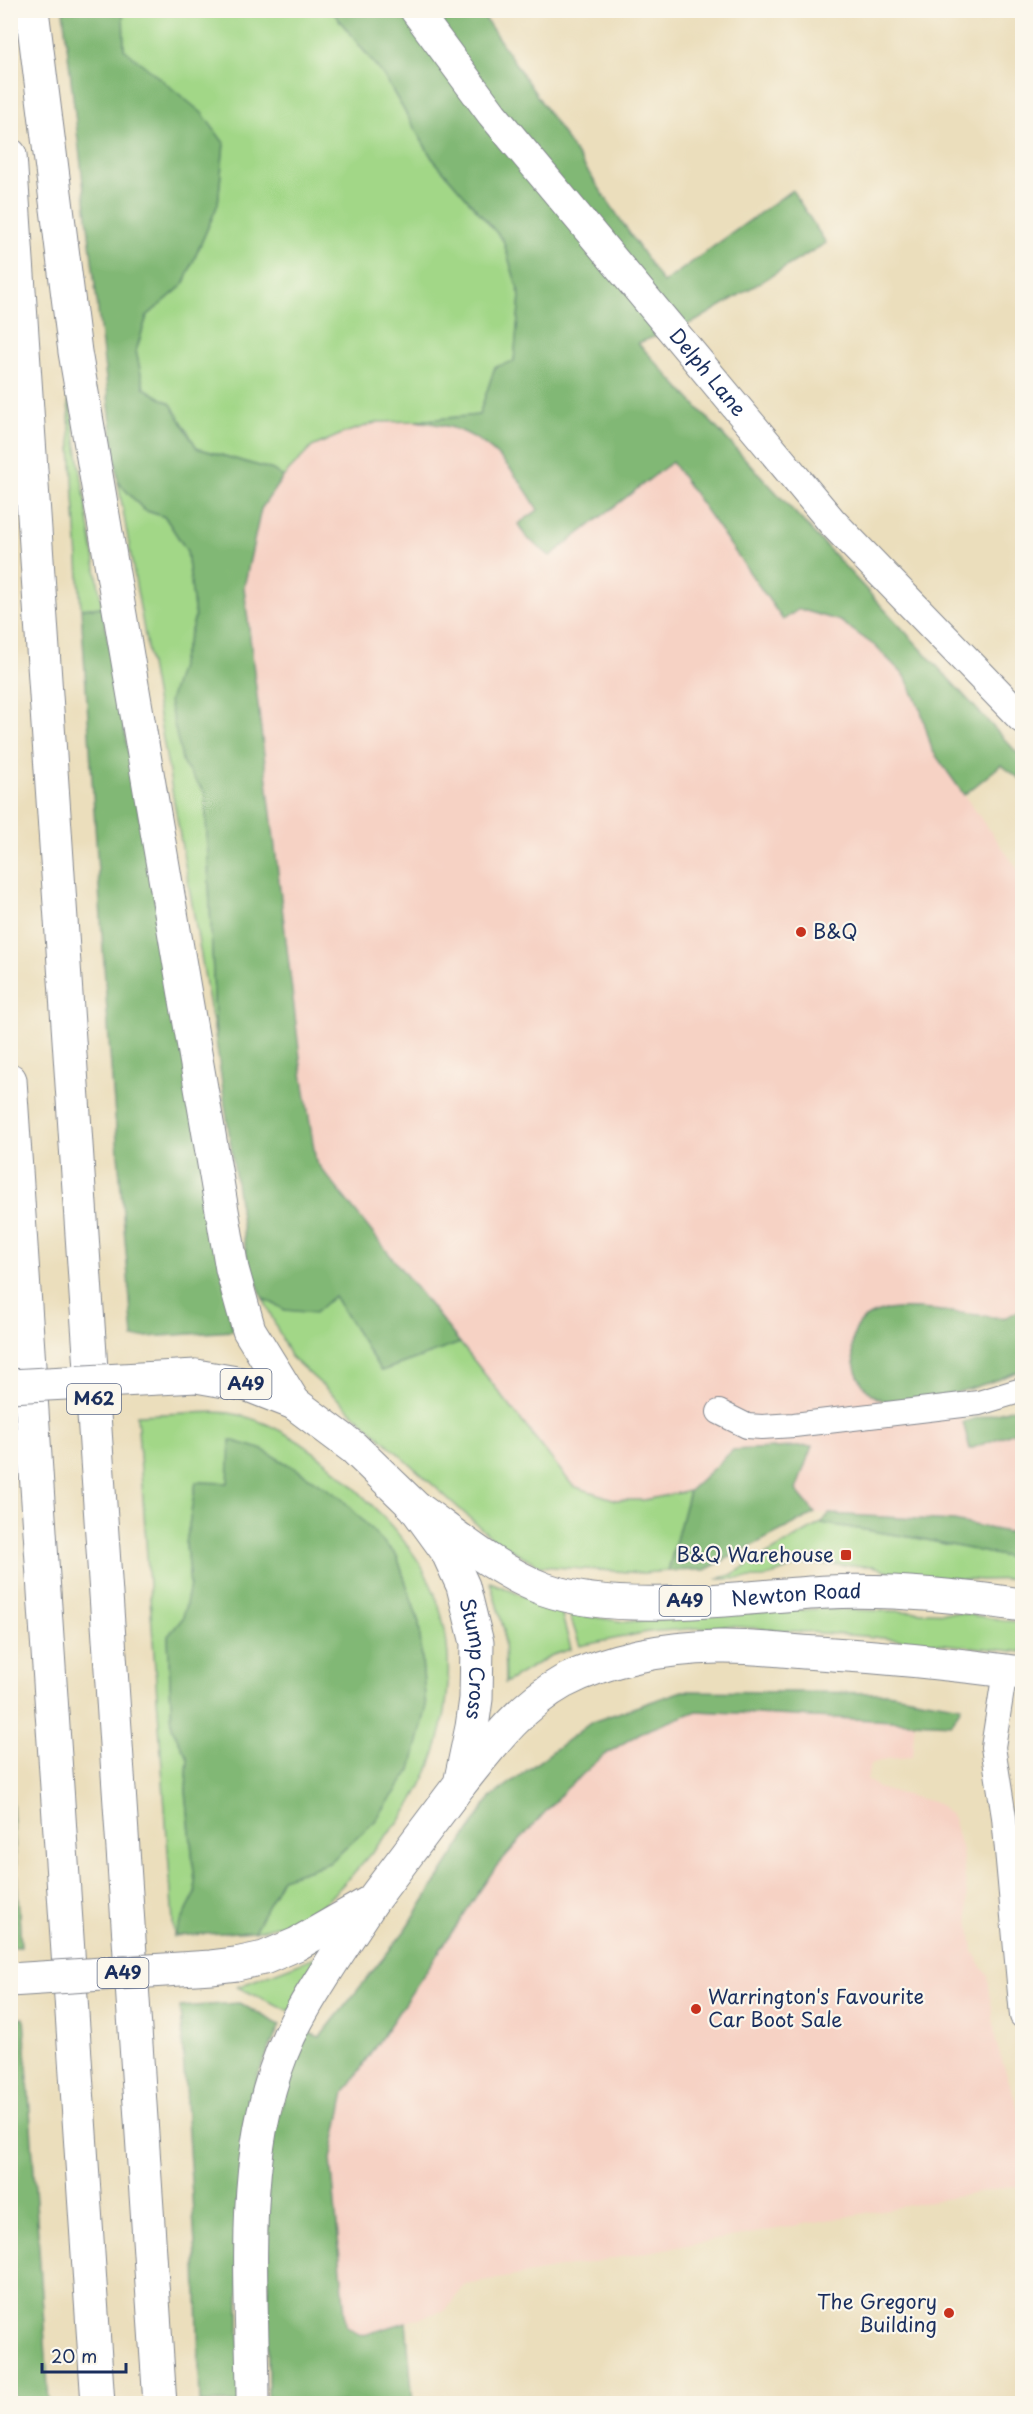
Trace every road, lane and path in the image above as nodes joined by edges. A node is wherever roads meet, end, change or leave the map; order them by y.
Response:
1 (32, 10) edge
2 (415, 10) edge
3 (10, 156) edge
4 (1023, 718) edge
5 (10, 1080) edge
6 (10, 1386) edge
7 (1023, 1390) edge
8 (294, 1403) junction
9 (719, 1412) dead end
10 (415, 1507) junction
11 (1023, 1596) edge
12 (979, 1599) junction
13 (1023, 1605) edge
14 (1014, 1672) edge
15 (460, 1784) junction
16 (372, 1901) junction
17 (10, 1980) edge
18 (1023, 2016) edge
19 (98, 2403) edge
20 (160, 2403) edge
21 (253, 2403) edge

1 - 8 main road
2 - 4 street, Delph Lane
3 - 20 main road, M62
5 - 19 main road
6 - 8 main road, Stump Cross / A49, bridge
7 - 9 street
8 - 10 main road, Stump Cross / A49
10 - 12 main road, Newton Road / A49
10 - 15 main road, Stump Cross / A49
11 - 12 street
12 - 13 main road, Newton Road / A49
14 - 15 main road, A49
14 - 18 street
15 - 16 main road, Stump Cross / A49
16 - 17 main road, Stump Cross / A49, bridge
16 - 21 main road

